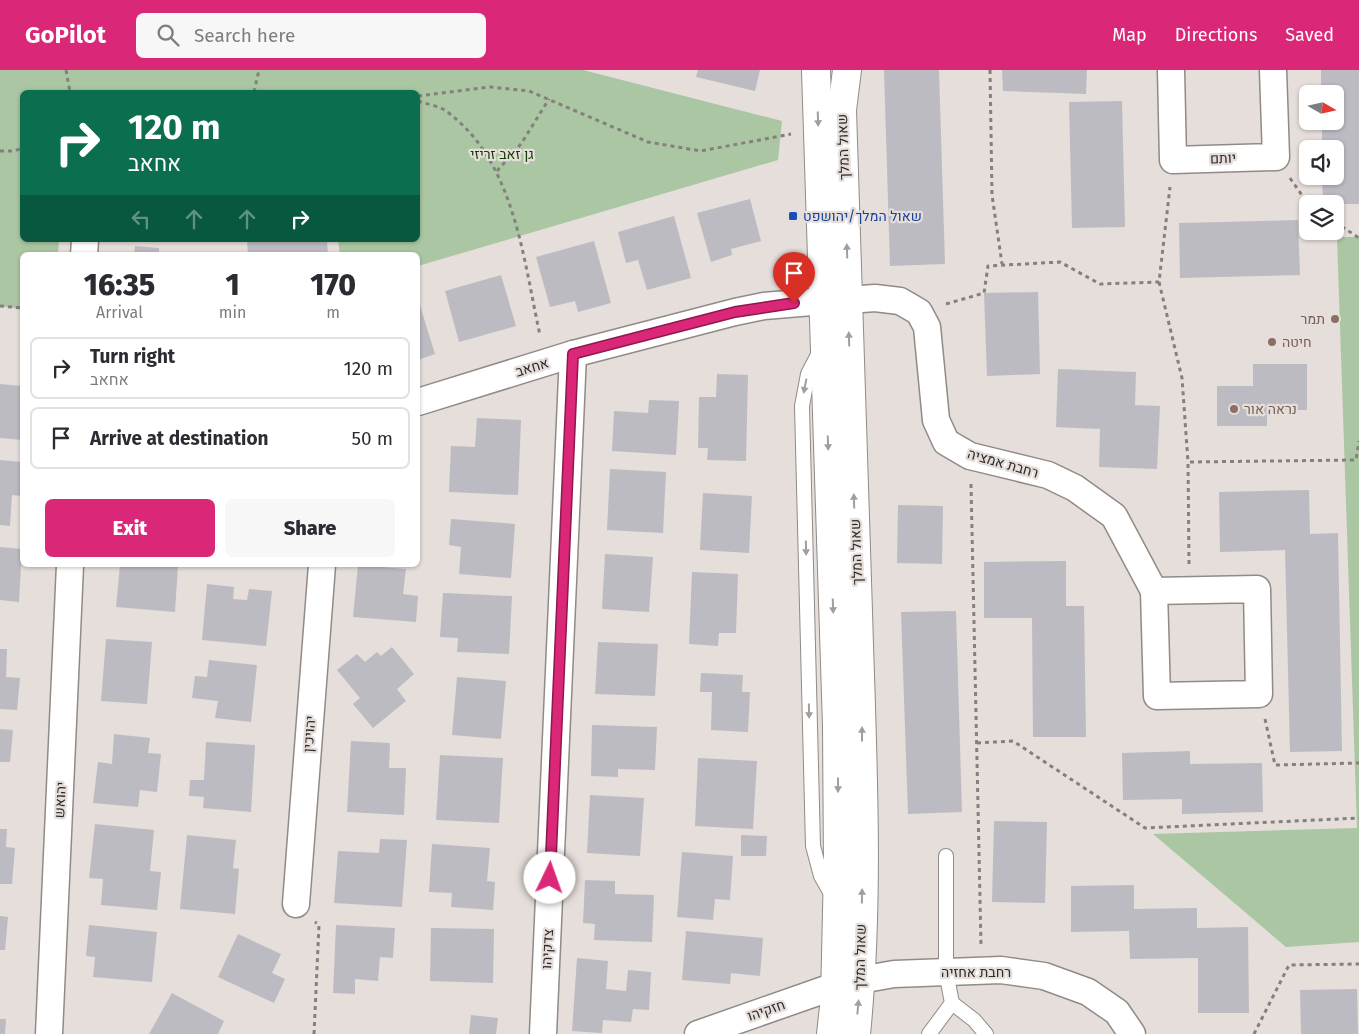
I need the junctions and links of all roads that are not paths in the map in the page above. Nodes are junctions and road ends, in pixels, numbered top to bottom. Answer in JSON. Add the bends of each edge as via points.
{"nodes":[{"id":1,"x":816,"y":70,"type":"edge"},
{"id":2,"x":847,"y":70,"type":"edge"},
{"id":3,"x":1171,"y":70,"type":"edge"},
{"id":4,"x":1273,"y":70,"type":"edge"},
{"id":5,"x":836,"y":301,"type":"junction"},
{"id":6,"x":573,"y":354,"type":"junction"},
{"id":7,"x":420,"y":401,"type":"edge"},
{"id":8,"x":70,"y":567,"type":"edge"},
{"id":9,"x":322,"y":567,"type":"edge"},
{"id":10,"x":1154,"y":591,"type":"junction"},
{"id":11,"x":946,"y":856,"type":"dead end"},
{"id":12,"x":296,"y":904,"type":"road end"},
{"id":13,"x":946,"y":972,"type":"junction"},
{"id":14,"x":847,"y":983,"type":"junction"},
{"id":15,"x":952,"y":1004,"type":"junction"},
{"id":16,"x":49,"y":1034,"type":"edge"},
{"id":17,"x":544,"y":1034,"type":"edge"},
{"id":18,"x":698,"y":1034,"type":"edge"},
{"id":19,"x":831,"y":1034,"type":"edge"},
{"id":20,"x":856,"y":1034,"type":"edge"},
{"id":21,"x":929,"y":1034,"type":"edge"},
{"id":22,"x":986,"y":1034,"type":"edge"},
{"id":23,"x":1132,"y":1034,"type":"edge"}],
"edges":[{"from":1,"to":5,"type":"street","name":"שאול המלך","one_way":true,"via":[[818,128]]},
{"from":5,"to":2,"type":"street","name":"שאול המלך","one_way":true,"via":[[842,110]]},
{"from":3,"to":4,"type":"street","name":"יותם","via":[[1173,160],[1276,157]]},
{"from":5,"to":6,"type":"street","name":"אחאב","via":[[764,306]]},
{"from":5,"to":10,"type":"street","name":"רחבת אמציה","via":[[876,298],[900,301],[919,312],[927,327],[936,420],[946,442],[970,456],[1048,475],[1075,488],[1114,516]]},
{"from":14,"to":5,"type":"street","name":"שאול המלך","one_way":true,"via":[[862,868],[862,725]]},
{"from":5,"to":14,"type":"street","name":"שאול המלך","one_way":true,"via":[[825,342],[837,726],[837,904]]},
{"from":6,"to":7,"type":"street","name":"אחאב"},
{"from":6,"to":17,"type":"street","name":"צדקיהו"},
{"from":8,"to":16,"type":"street","name":"יהואש"},
{"from":9,"to":12,"type":"street","name":"יהויכין"},
{"from":10,"to":10,"type":"street","name":"רחבת אמציה","via":[[1257,589],[1259,694],[1157,696]]},
{"from":11,"to":13,"type":"lane"},
{"from":13,"to":14,"type":"street","name":"רחבת אחזיה","via":[[894,974]]},
{"from":13,"to":15,"type":"lane"},
{"from":13,"to":23,"type":"street","name":"רחבת אחזיה","via":[[1001,970],[1044,976],[1088,992],[1117,1012]]},
{"from":14,"to":18,"type":"street","name":"חזקיהו"},
{"from":14,"to":19,"type":"street","name":"שאול המלך"},
{"from":20,"to":14,"type":"street","name":"שאול המלך","one_way":true},
{"from":15,"to":21,"type":"lane"},
{"from":15,"to":22,"type":"lane","via":[[974,1020]]}]}
